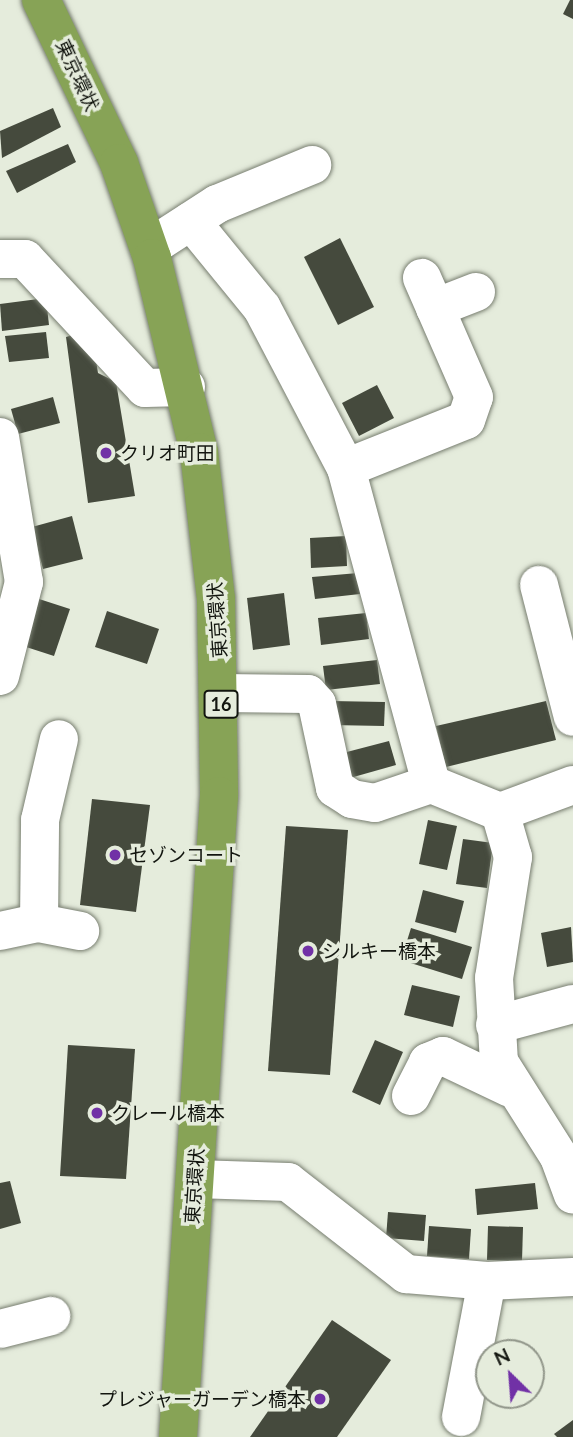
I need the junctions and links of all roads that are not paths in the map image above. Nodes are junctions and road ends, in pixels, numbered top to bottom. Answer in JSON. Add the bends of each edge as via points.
{"nodes":[{"id":1,"x":41,"y":0,"type":"edge"},
{"id":2,"x":312,"y":165,"type":"dead end"},
{"id":3,"x":191,"y":221,"type":"junction"},
{"id":4,"x":149,"y":248,"type":"junction"},
{"id":5,"x":0,"y":259,"type":"edge"},
{"id":6,"x":476,"y":292,"type":"dead end"},
{"id":7,"x":186,"y":387,"type":"junction"},
{"id":8,"x":0,"y":437,"type":"edge"},
{"id":9,"x":346,"y":468,"type":"junction"},
{"id":10,"x":539,"y":585,"type":"dead end"},
{"id":11,"x":0,"y":676,"type":"edge"},
{"id":12,"x":221,"y":693,"type":"junction"},
{"id":13,"x":573,"y":717,"type":"edge"},
{"id":14,"x":59,"y":739,"type":"dead end"},
{"id":15,"x":431,"y":784,"type":"junction"},
{"id":16,"x":573,"y":785,"type":"edge"},
{"id":17,"x":499,"y":812,"type":"junction"},
{"id":18,"x":39,"y":923,"type":"junction"},
{"id":19,"x":0,"y":931,"type":"edge"},
{"id":20,"x":80,"y":931,"type":"dead end"},
{"id":21,"x":573,"y":1004,"type":"edge"},
{"id":22,"x":495,"y":1025,"type":"junction"},
{"id":23,"x":510,"y":1088,"type":"junction"},
{"id":24,"x":411,"y":1096,"type":"dead end"},
{"id":25,"x":195,"y":1179,"type":"junction"},
{"id":26,"x":573,"y":1195,"type":"edge"},
{"id":27,"x":573,"y":1277,"type":"edge"},
{"id":28,"x":487,"y":1281,"type":"junction"},
{"id":29,"x":51,"y":1316,"type":"dead end"},
{"id":30,"x":0,"y":1328,"type":"edge"},
{"id":31,"x":461,"y":1417,"type":"dead end"},
{"id":32,"x":178,"y":1437,"type":"edge"}],
"edges":[{"from":1,"to":4,"type":"highway","name":"東京環状","number":"16","via":[[119,163]]},
{"from":2,"to":3,"type":"street"},
{"from":3,"to":4,"type":"street"},
{"from":3,"to":9,"type":"street","via":[[262,308]]},
{"from":4,"to":7,"type":"highway","name":"東京環状","number":"16"},
{"from":5,"to":7,"type":"street","via":[[25,259],[145,388]]},
{"from":6,"to":9,"type":"street","via":[[429,293],[474,397],[466,420]]},
{"from":7,"to":12,"type":"highway","name":"東京環状","number":"16","via":[[208,516]]},
{"from":8,"to":11,"type":"street","via":[[24,582]]},
{"from":9,"to":15,"type":"street"},
{"from":10,"to":13,"type":"street"},
{"from":12,"to":15,"type":"street","via":[[308,694],[317,704],[335,788],[352,799],[375,803]]},
{"from":12,"to":25,"type":"highway","name":"東京環状","number":"16"},
{"from":14,"to":18,"type":"street","via":[[40,821]]},
{"from":15,"to":17,"type":"street"},
{"from":16,"to":17,"type":"street"},
{"from":17,"to":22,"type":"street","via":[[513,857],[497,943]]},
{"from":18,"to":19,"type":"street"},
{"from":18,"to":20,"type":"street"},
{"from":21,"to":22,"type":"street"},
{"from":22,"to":23,"type":"street"},
{"from":23,"to":24,"type":"street","via":[[443,1056],[428,1062]]},
{"from":23,"to":26,"type":"street","via":[[541,1125]]},
{"from":25,"to":28,"type":"street","via":[[288,1182],[406,1274]]},
{"from":25,"to":32,"type":"highway","name":"東京環状","number":"16"},
{"from":27,"to":28,"type":"street"},
{"from":28,"to":31,"type":"street"},
{"from":29,"to":30,"type":"street"}]}
